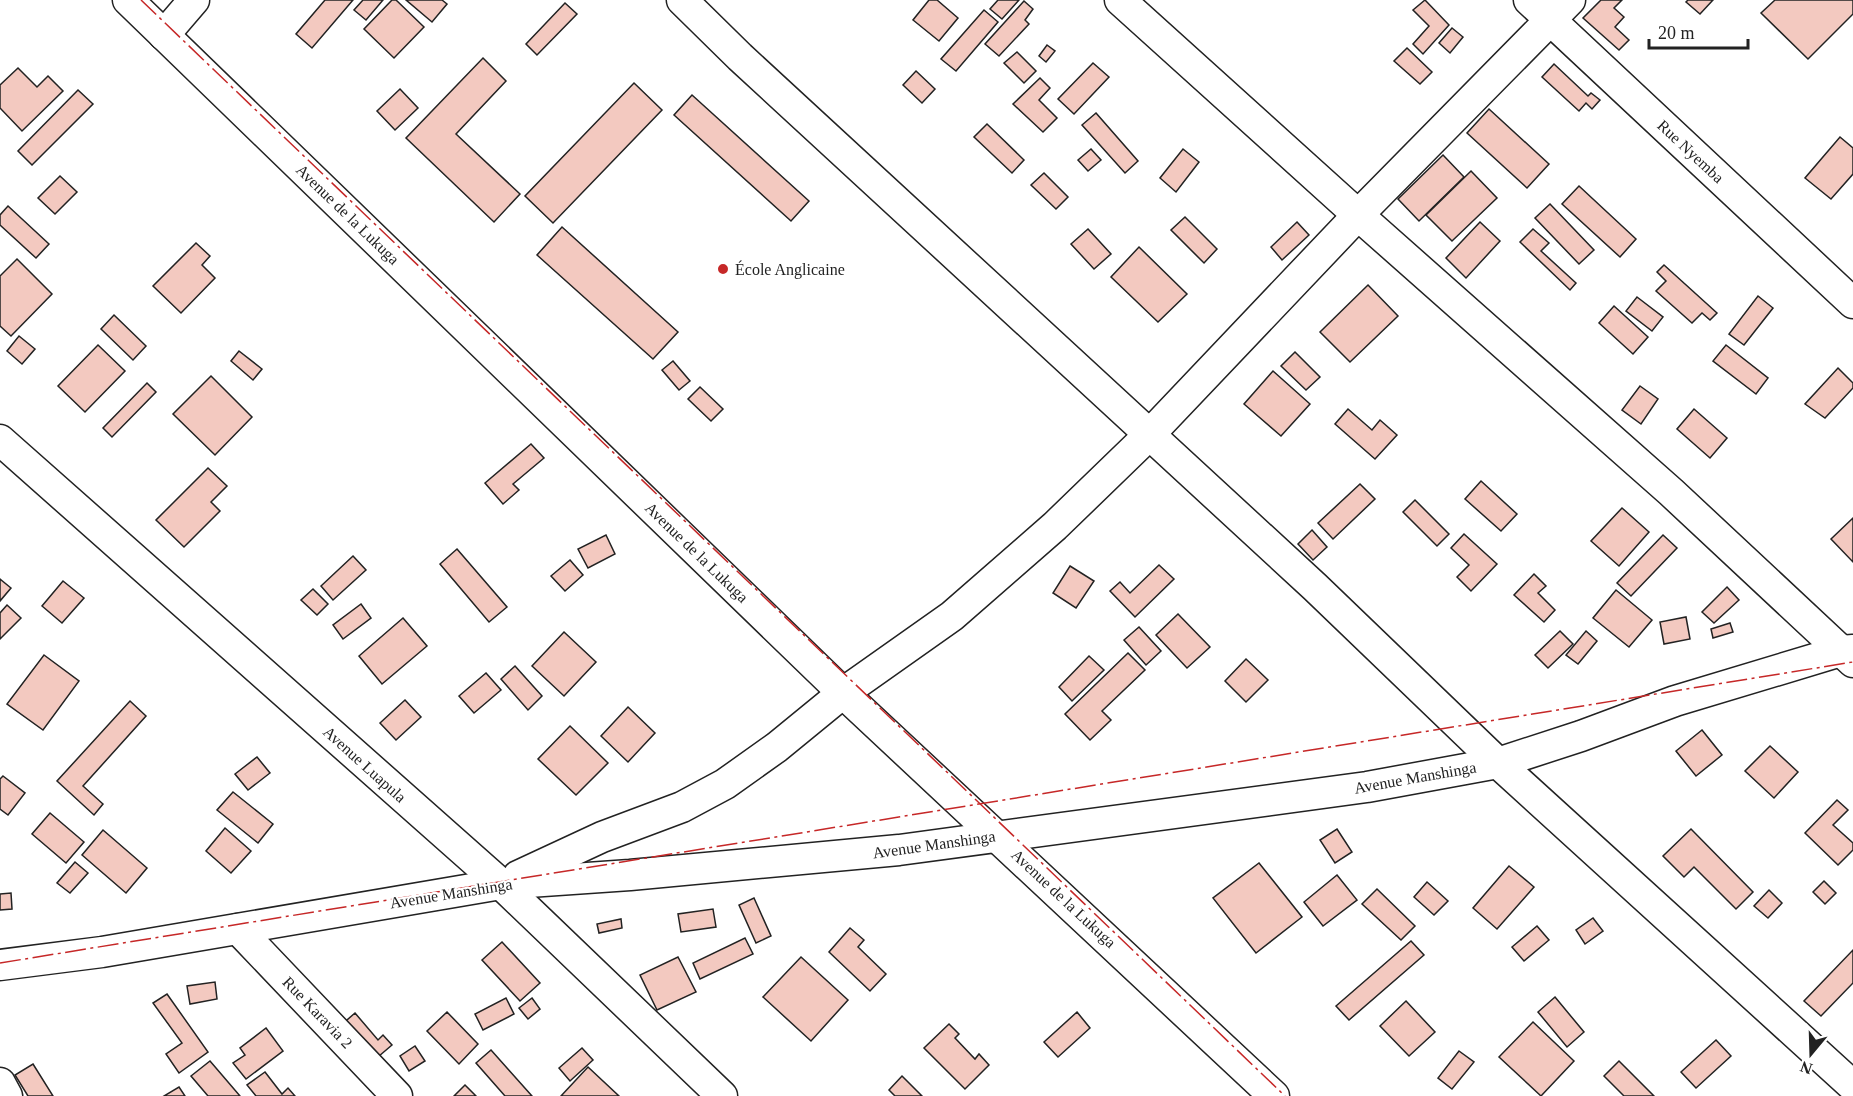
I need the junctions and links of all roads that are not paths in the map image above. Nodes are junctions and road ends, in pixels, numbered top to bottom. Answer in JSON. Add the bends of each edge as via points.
{"nodes":[{"id":1,"x":128,"y":0,"type":"edge"},
{"id":2,"x":194,"y":0,"type":"edge"},
{"id":3,"x":682,"y":0,"type":"edge"},
{"id":4,"x":1120,"y":0,"type":"edge"},
{"id":5,"x":1529,"y":0,"type":"edge"},
{"id":6,"x":1561,"y":10,"type":"edge"},
{"id":7,"x":164,"y":35,"type":"junction"},
{"id":8,"x":1358,"y":215,"type":"junction"},
{"id":9,"x":1853,"y":303,"type":"edge"},
{"id":10,"x":1149,"y":435,"type":"junction"},
{"id":11,"x":0,"y":440,"type":"edge"},
{"id":12,"x":1849,"y":654,"type":"edge"},
{"id":13,"x":843,"y":693,"type":"junction"},
{"id":14,"x":1498,"y":763,"type":"junction"},
{"id":15,"x":998,"y":835,"type":"junction"},
{"id":16,"x":501,"y":884,"type":"junction"},
{"id":17,"x":238,"y":928,"type":"junction"},
{"id":18,"x":0,"y":965,"type":"edge"},
{"id":19,"x":0,"y":1083,"type":"edge"},
{"id":20,"x":1853,"y":1086,"type":"edge"},
{"id":21,"x":7,"y":1096,"type":"edge"},
{"id":22,"x":397,"y":1096,"type":"edge"},
{"id":23,"x":722,"y":1096,"type":"edge"},
{"id":24,"x":1274,"y":1096,"type":"edge"}],
"edges":[{"from":1,"to":7,"type":"street","name":"Avenue de la Lukuga"},
{"from":2,"to":7,"type":"street"},
{"from":3,"to":10,"type":"street"},
{"from":4,"to":8,"type":"street"},
{"from":5,"to":6,"type":"street","name":"Rue Nyemba"},
{"from":6,"to":8,"type":"street"},
{"from":6,"to":9,"type":"street","name":"Rue Nyemba"},
{"from":7,"to":13,"type":"street","name":"Avenue de la Lukuga"},
{"from":8,"to":10,"type":"street"},
{"from":8,"to":12,"type":"street"},
{"from":10,"to":13,"type":"street","via":[[1055,526],[952,616]]},
{"from":10,"to":14,"type":"street"},
{"from":11,"to":16,"type":"street","name":"Avenue Luapula"},
{"from":12,"to":14,"type":"street","name":"Avenue Manshinga","via":[[1675,701]]},
{"from":13,"to":15,"type":"street","name":"Avenue de la Lukuga"},
{"from":13,"to":16,"type":"street","via":[[725,784],[682,807],[602,837]]},
{"from":14,"to":15,"type":"street","name":"Avenue Manshinga","via":[[1367,787]]},
{"from":14,"to":20,"type":"street"},
{"from":15,"to":16,"type":"street","name":"Avenue Manshinga","via":[[887,851]]},
{"from":15,"to":24,"type":"street","name":"Avenue de la Lukuga"},
{"from":16,"to":17,"type":"street","name":"Avenue Manshinga"},
{"from":16,"to":23,"type":"street","name":"Avenue Luapula"},
{"from":17,"to":18,"type":"street","name":"Avenue Manshinga"},
{"from":17,"to":22,"type":"street","name":"Rue Karavia 2"},
{"from":19,"to":21,"type":"street"}]}
